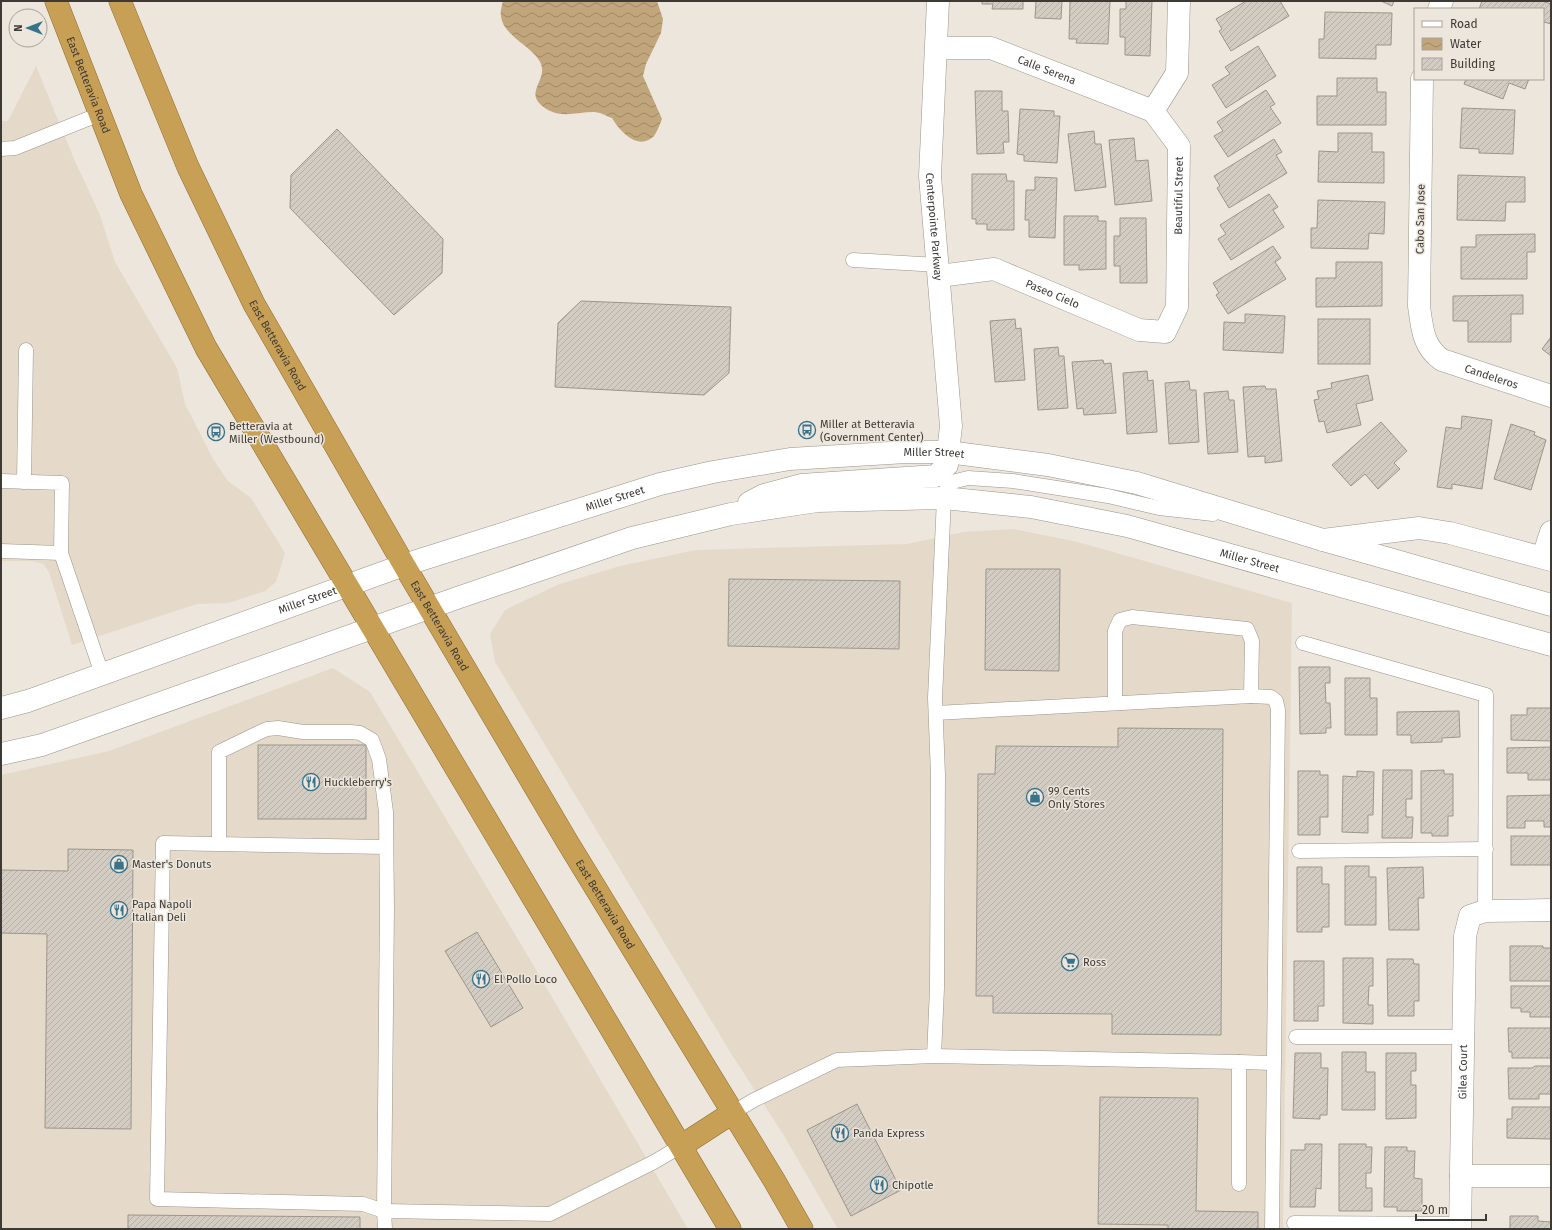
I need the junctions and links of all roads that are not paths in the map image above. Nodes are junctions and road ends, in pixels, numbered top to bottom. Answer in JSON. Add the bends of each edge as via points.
{"nodes":[{"id":1,"x":56,"y":1,"type":"edge"},
{"id":2,"x":120,"y":1,"type":"edge"},
{"id":3,"x":938,"y":1,"type":"edge"},
{"id":4,"x":1179,"y":1,"type":"edge"},
{"id":5,"x":937,"y":48,"type":"junction"},
{"id":6,"x":1422,"y":80,"type":"edge"},
{"id":7,"x":1153,"y":110,"type":"junction"},
{"id":8,"x":100,"y":114,"type":"junction"},
{"id":9,"x":1,"y":148,"type":"edge"},
{"id":10,"x":853,"y":260,"type":"dead end"},
{"id":11,"x":939,"y":271,"type":"junction"},
{"id":12,"x":1165,"y":332,"type":"joint"},
{"id":13,"x":26,"y":350,"type":"dead end"},
{"id":14,"x":1434,"y":355,"type":"joint"},
{"id":15,"x":1551,"y":396,"type":"edge"},
{"id":16,"x":948,"y":452,"type":"junction"},
{"id":17,"x":1,"y":481,"type":"edge"},
{"id":18,"x":24,"y":482,"type":"junction"},
{"id":19,"x":944,"y":498,"type":"junction"},
{"id":20,"x":731,"y":514,"type":"junction"},
{"id":21,"x":1252,"y":518,"type":"junction"},
{"id":22,"x":1551,"y":532,"type":"edge"},
{"id":23,"x":1323,"y":540,"type":"junction"},
{"id":24,"x":1,"y":551,"type":"edge"},
{"id":25,"x":61,"y":553,"type":"junction"},
{"id":26,"x":1547,"y":558,"type":"edge"},
{"id":27,"x":404,"y":565,"type":"junction"},
{"id":28,"x":347,"y":586,"type":"junction"},
{"id":29,"x":1551,"y":605,"type":"edge"},
{"id":30,"x":429,"y":608,"type":"junction"},
{"id":31,"x":372,"y":628,"type":"junction"},
{"id":32,"x":1303,"y":643,"type":"dead end"},
{"id":33,"x":1551,"y":645,"type":"edge"},
{"id":34,"x":102,"y":674,"type":"junction"},
{"id":35,"x":1251,"y":696,"type":"junction"},
{"id":36,"x":1115,"y":703,"type":"junction"},
{"id":37,"x":1,"y":708,"type":"edge"},
{"id":38,"x":936,"y":713,"type":"junction"},
{"id":39,"x":1,"y":754,"type":"edge"},
{"id":40,"x":218,"y":844,"type":"junction"},
{"id":41,"x":386,"y":847,"type":"junction"},
{"id":42,"x":1486,"y":849,"type":"junction"},
{"id":43,"x":1299,"y":851,"type":"dead end"},
{"id":44,"x":1551,"y":910,"type":"edge"},
{"id":45,"x":1478,"y":913,"type":"junction"},
{"id":46,"x":1296,"y":1037,"type":"dead end"},
{"id":47,"x":1464,"y":1037,"type":"junction"},
{"id":48,"x":934,"y":1056,"type":"junction"},
{"id":49,"x":1240,"y":1062,"type":"junction"},
{"id":50,"x":1274,"y":1063,"type":"junction"},
{"id":51,"x":732,"y":1113,"type":"junction"},
{"id":52,"x":680,"y":1146,"type":"junction"},
{"id":53,"x":1461,"y":1176,"type":"junction"},
{"id":54,"x":1551,"y":1176,"type":"edge"},
{"id":55,"x":1239,"y":1184,"type":"dead end"},
{"id":56,"x":384,"y":1211,"type":"junction"},
{"id":57,"x":1294,"y":1223,"type":"dead end"},
{"id":58,"x":1460,"y":1226,"type":"edge"},
{"id":59,"x":385,"y":1229,"type":"edge"},
{"id":60,"x":730,"y":1229,"type":"edge"},
{"id":61,"x":802,"y":1229,"type":"edge"},
{"id":62,"x":1272,"y":1229,"type":"edge"}],
"edges":[{"from":1,"to":8,"type":"highway","name":"East Betteravia Road"},
{"from":2,"to":27,"type":"highway","name":"East Betteravia Road","via":[[188,168],[254,304]]},
{"from":3,"to":5,"type":"street","name":"Centerpointe Parkway"},
{"from":4,"to":7,"type":"street","via":[[1177,73]]},
{"from":5,"to":7,"type":"street","name":"Calle Serena","via":[[991,48]]},
{"from":5,"to":11,"type":"street","name":"Centerpointe Parkway","via":[[930,176]]},
{"from":6,"to":14,"type":"street","name":"Cabo San Jose","via":[[1419,306],[1424,340]]},
{"from":7,"to":12,"type":"street","name":"Beautiful Street","via":[[1179,146],[1177,307]]},
{"from":8,"to":9,"type":"lane","via":[[15,148]]},
{"from":8,"to":28,"type":"highway","name":"East Betteravia Road","via":[[131,194],[206,348]]},
{"from":10,"to":11,"type":"lane"},
{"from":11,"to":12,"type":"street","name":"Paseo Cielo","via":[[994,269],[1139,330]]},
{"from":11,"to":16,"type":"street","name":"Centerpointe Parkway","via":[[951,426]]},
{"from":13,"to":18,"type":"lane"},
{"from":14,"to":15,"type":"street","name":"Candeleros","via":[[1442,360]]},
{"from":16,"to":20,"type":"street","name":"Centerpointe Parkway","via":[[947,465],[936,476],[801,485],[764,495]]},
{"from":16,"to":21,"type":"street","name":"Miller Street","via":[[1048,465],[1137,483]]},
{"from":16,"to":27,"type":"street","name":"Miller Street","via":[[790,459],[713,472],[660,484]]},
{"from":17,"to":18,"type":"lane"},
{"from":18,"to":25,"type":"lane","via":[[62,483]]},
{"from":19,"to":20,"type":"street","name":"Miller Street","via":[[817,501]]},
{"from":19,"to":21,"type":"lane","name":"Miller Street","via":[[952,482],[968,478],[1013,481],[1108,496],[1159,508]]},
{"from":19,"to":33,"type":"street","name":"Miller Street","via":[[1031,507],[1127,526]]},
{"from":19,"to":38,"type":"lane"},
{"from":20,"to":30,"type":"street","name":"Miller Street","via":[[632,538]]},
{"from":21,"to":23,"type":"street","name":"Miller Street"},
{"from":22,"to":26,"type":"street"},
{"from":23,"to":26,"type":"street","name":"Miller Street","via":[[1419,528],[1450,533]]},
{"from":23,"to":29,"type":"street","name":"Miller Street"},
{"from":24,"to":25,"type":"lane"},
{"from":25,"to":34,"type":"lane"},
{"from":27,"to":28,"type":"street","name":"Miller Street"},
{"from":27,"to":30,"type":"highway","name":"East Betteravia Road"},
{"from":28,"to":31,"type":"highway","name":"East Betteravia Road"},
{"from":28,"to":34,"type":"street","name":"Miller Street"},
{"from":30,"to":31,"type":"street","name":"Miller Street"},
{"from":30,"to":51,"type":"highway","name":"East Betteravia Road"},
{"from":31,"to":39,"type":"street","name":"Miller Street","via":[[42,745]]},
{"from":31,"to":52,"type":"highway","name":"East Betteravia Road"},
{"from":32,"to":42,"type":"lane","via":[[1486,695]]},
{"from":34,"to":37,"type":"street","name":"Miller Street"},
{"from":35,"to":36,"type":"lane"},
{"from":35,"to":36,"type":"lane","via":[[1252,641],[1247,629],[1132,618],[1120,620],[1115,631]]},
{"from":35,"to":50,"type":"lane","via":[[1272,697],[1278,710]]},
{"from":36,"to":38,"type":"lane"},
{"from":38,"to":48,"type":"lane","via":[[937,988]]},
{"from":40,"to":41,"type":"lane"},
{"from":40,"to":41,"type":"lane","via":[[218,752],[267,729],[278,728],[303,732],[351,732],[372,740],[377,748],[386,812]]},
{"from":40,"to":56,"type":"lane","via":[[163,843],[157,1199],[363,1204]]},
{"from":41,"to":56,"type":"lane"},
{"from":42,"to":43,"type":"lane"},
{"from":42,"to":45,"type":"lane"},
{"from":44,"to":45,"type":"street"},
{"from":45,"to":47,"type":"street","name":"Gilea Court","via":[[1465,936]]},
{"from":46,"to":47,"type":"lane"},
{"from":47,"to":53,"type":"street","name":"Gilea Court"},
{"from":48,"to":49,"type":"lane"},
{"from":48,"to":51,"type":"lane","via":[[837,1060]]},
{"from":49,"to":50,"type":"lane"},
{"from":49,"to":55,"type":"lane"},
{"from":50,"to":62,"type":"lane"},
{"from":51,"to":52,"type":"highway"},
{"from":51,"to":61,"type":"highway","name":"East Betteravia Road"},
{"from":52,"to":56,"type":"lane","via":[[654,1162],[550,1214]]},
{"from":52,"to":60,"type":"highway","name":"East Betteravia Road"},
{"from":53,"to":54,"type":"street"},
{"from":53,"to":58,"type":"street","name":"Gilea Court"},
{"from":56,"to":59,"type":"lane"},
{"from":57,"to":58,"type":"lane"}]}
